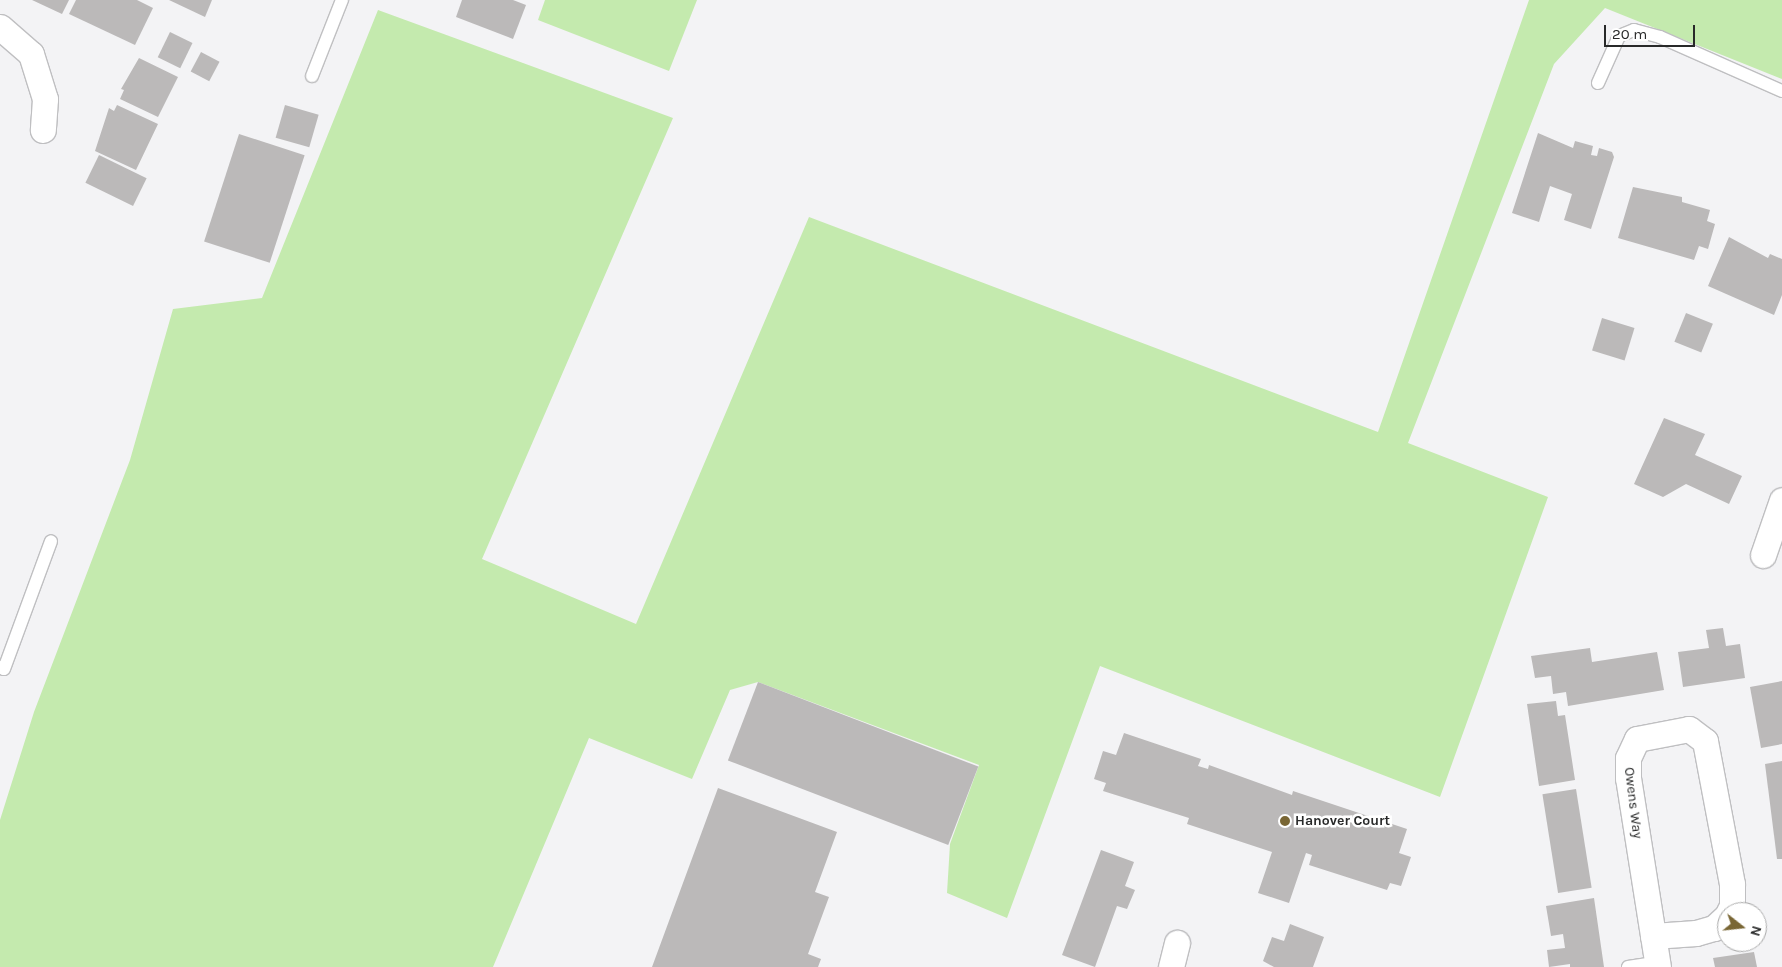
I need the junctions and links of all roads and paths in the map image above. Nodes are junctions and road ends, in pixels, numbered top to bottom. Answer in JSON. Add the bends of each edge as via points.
{"nodes":[{"id":1,"x":342,"y":0,"type":"edge"},
{"id":2,"x":0,"y":27,"type":"edge"},
{"id":3,"x":312,"y":76,"type":"dead end"},
{"id":4,"x":1598,"y":83,"type":"dead end"},
{"id":5,"x":1782,"y":91,"type":"edge"},
{"id":6,"x":44,"y":130,"type":"dead end"},
{"id":7,"x":1782,"y":500,"type":"edge"},
{"id":8,"x":51,"y":541,"type":"dead end"},
{"id":9,"x":1763,"y":555,"type":"dead end"},
{"id":10,"x":0,"y":667,"type":"edge"},
{"id":11,"x":1732,"y":902,"type":"edge"},
{"id":12,"x":1717,"y":925,"type":"edge"},
{"id":13,"x":1653,"y":936,"type":"junction"},
{"id":14,"x":1177,"y":943,"type":"dead end"},
{"id":15,"x":1658,"y":964,"type":"edge"},
{"id":16,"x":1171,"y":967,"type":"edge"},
{"id":17,"x":1628,"y":967,"type":"edge"}],
"edges":[{"from":1,"to":3,"type":"lane"},
{"from":2,"to":6,"type":"street","via":[[31,54],[45,99]]},
{"from":4,"to":5,"type":"lane","via":[[1619,36],[1634,30],[1660,37]]},
{"from":7,"to":9,"type":"street"},
{"from":8,"to":10,"type":"lane","via":[[4,669]]},
{"from":11,"to":13,"type":"street","name":"Owens Way","via":[[1732,884],[1705,741],[1689,729],[1644,735],[1631,745],[1628,778]]},
{"from":12,"to":13,"type":"street","via":[[1696,933]]},
{"from":13,"to":15,"type":"street","name":"Owens Way"},
{"from":14,"to":16,"type":"street"},
{"from":15,"to":17,"type":"lane"}]}
